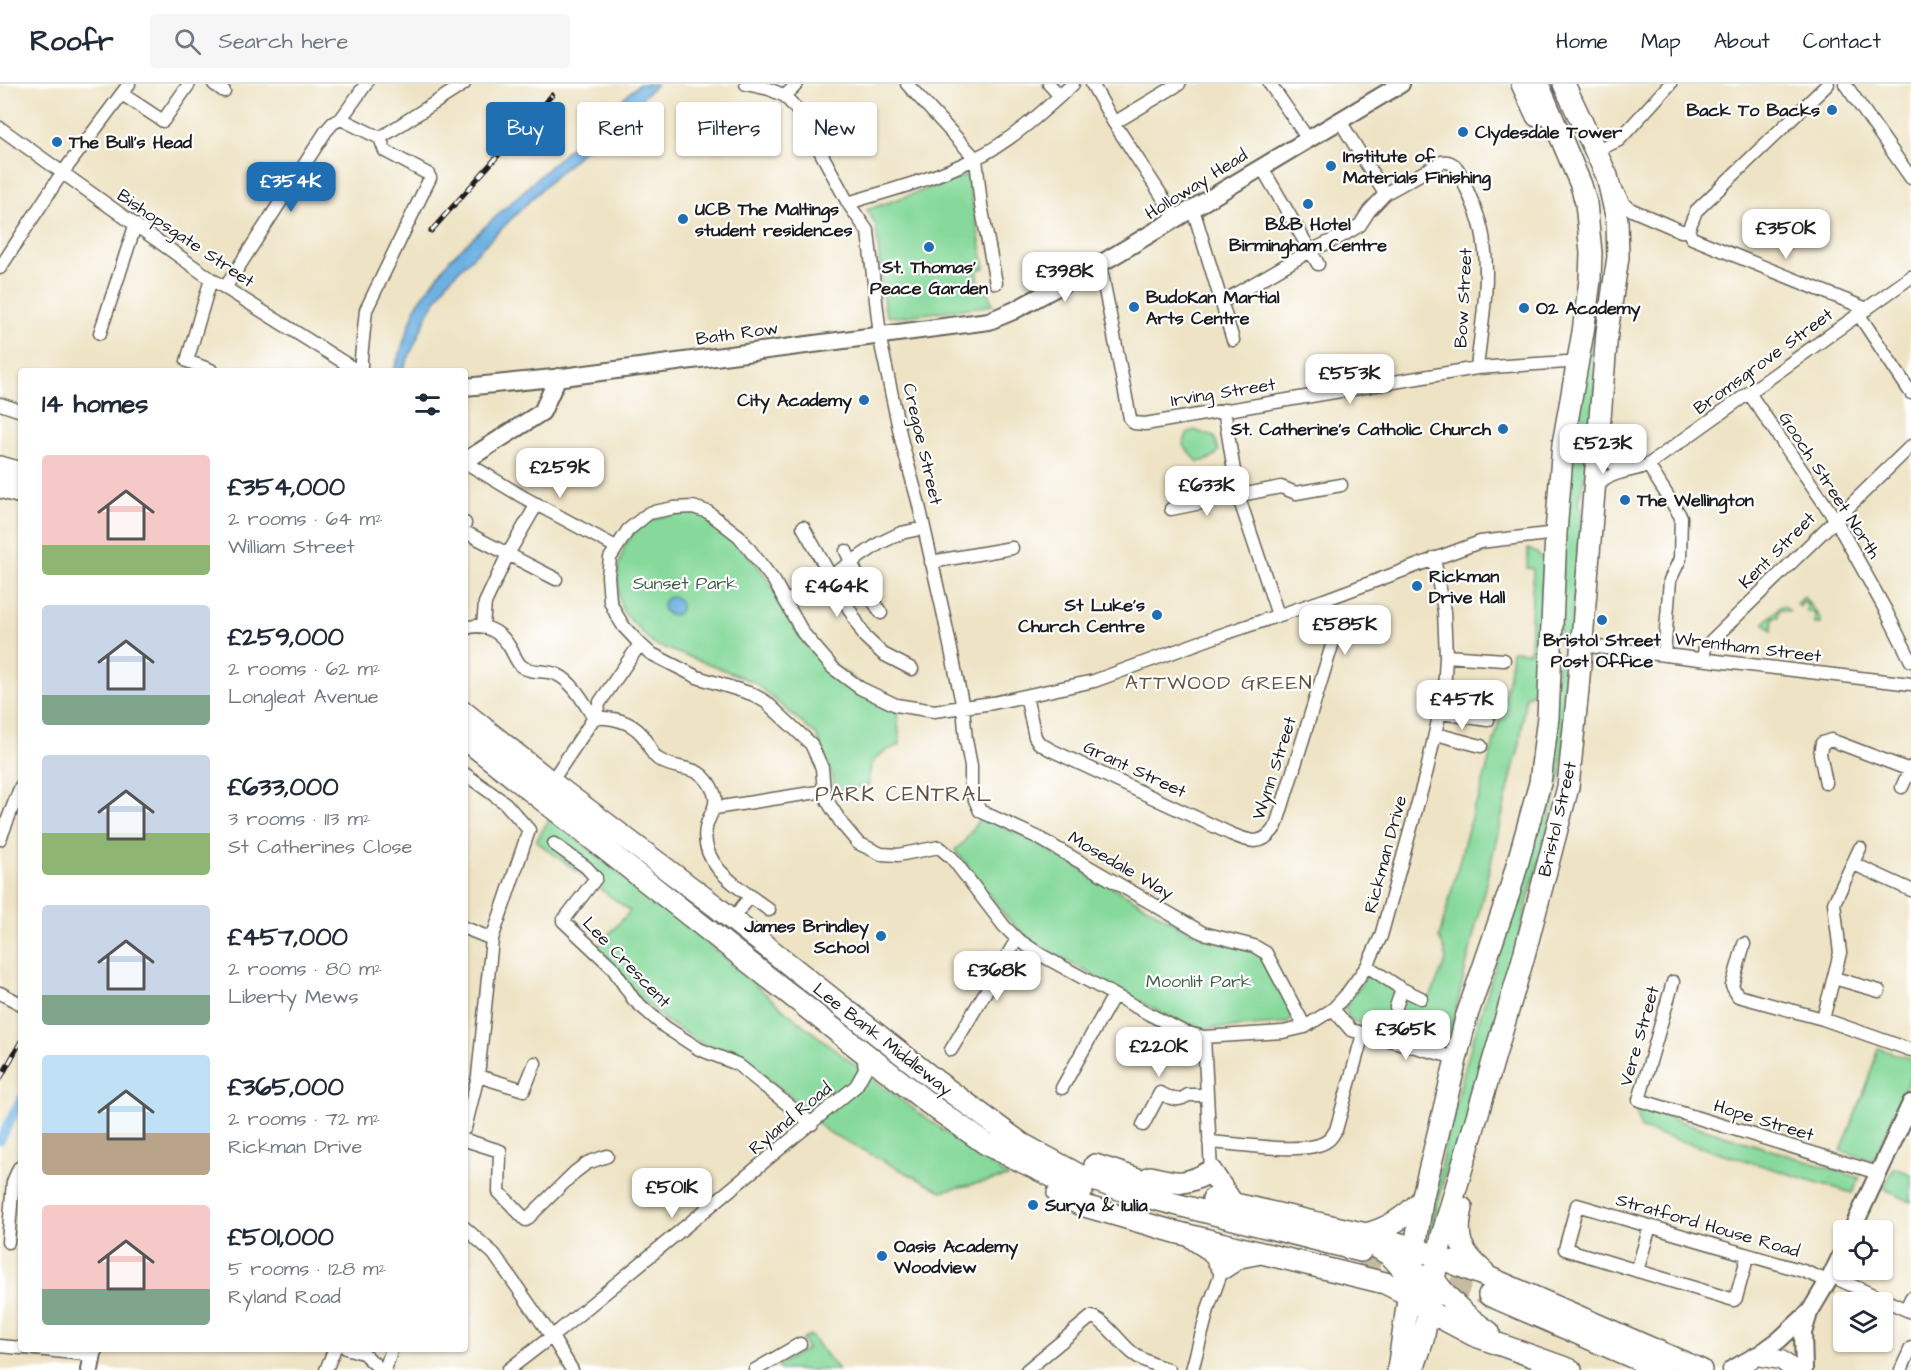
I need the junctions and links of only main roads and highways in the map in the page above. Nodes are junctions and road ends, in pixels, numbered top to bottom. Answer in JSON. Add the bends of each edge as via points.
{"nodes":[{"id":1,"x":1522,"y":84,"type":"edge"},
{"id":2,"x":1538,"y":84,"type":"edge"},
{"id":3,"x":1552,"y":84,"type":"edge"},
{"id":4,"x":1564,"y":84,"type":"edge"},
{"id":5,"x":1396,"y":86,"type":"edge"},
{"id":6,"x":1013,"y":311,"type":"joint"},
{"id":7,"x":1607,"y":332,"type":"junction"},
{"id":8,"x":558,"y":377,"type":"junction"},
{"id":9,"x":468,"y":387,"type":"edge"},
{"id":10,"x":1563,"y":444,"type":"junction"},
{"id":11,"x":468,"y":460,"type":"edge"},
{"id":12,"x":0,"y":467,"type":"edge"},
{"id":13,"x":18,"y":472,"type":"edge"},
{"id":14,"x":0,"y":487,"type":"edge"},
{"id":15,"x":18,"y":492,"type":"edge"},
{"id":16,"x":468,"y":715,"type":"edge"},
{"id":17,"x":468,"y":741,"type":"edge"},
{"id":18,"x":1911,"y":1104,"type":"edge"},
{"id":19,"x":983,"y":1114,"type":"junction"},
{"id":20,"x":986,"y":1144,"type":"junction"},
{"id":21,"x":1466,"y":1153,"type":"junction"},
{"id":22,"x":1075,"y":1159,"type":"junction"},
{"id":23,"x":1422,"y":1200,"type":"junction"},
{"id":24,"x":1233,"y":1204,"type":"junction"},
{"id":25,"x":1857,"y":1220,"type":"edge"},
{"id":26,"x":1188,"y":1235,"type":"junction"},
{"id":27,"x":1415,"y":1248,"type":"junction"},
{"id":28,"x":1262,"y":1253,"type":"junction"},
{"id":29,"x":1365,"y":1254,"type":"junction"},
{"id":30,"x":1833,"y":1272,"type":"edge"},
{"id":31,"x":1423,"y":1278,"type":"junction"},
{"id":32,"x":1488,"y":1293,"type":"junction"},
{"id":33,"x":1428,"y":1311,"type":"junction"},
{"id":34,"x":1809,"y":1313,"type":"junction"},
{"id":35,"x":1473,"y":1335,"type":"junction"},
{"id":36,"x":1518,"y":1350,"type":"junction"},
{"id":37,"x":1757,"y":1356,"type":"junction"},
{"id":38,"x":1398,"y":1370,"type":"edge"},
{"id":39,"x":1414,"y":1370,"type":"edge"},
{"id":40,"x":1571,"y":1370,"type":"edge"},
{"id":41,"x":1630,"y":1370,"type":"edge"},
{"id":42,"x":1662,"y":1370,"type":"edge"},
{"id":43,"x":1701,"y":1370,"type":"edge"},
{"id":44,"x":1732,"y":1370,"type":"edge"},
{"id":45,"x":1794,"y":1370,"type":"edge"},
{"id":46,"x":1804,"y":1370,"type":"edge"}],
"edges":[{"from":1,"to":10,"type":"highway","via":[[1569,183],[1577,224],[1578,272],[1567,362]]},
{"from":2,"to":10,"type":"highway","via":[[1581,184],[1589,227],[1590,280]]},
{"from":3,"to":7,"type":"highway","via":[[1601,201]]},
{"from":4,"to":7,"type":"highway","via":[[1607,176],[1617,220],[1614,290]]},
{"from":5,"to":6,"type":"main road","name":"Holloway Head","via":[[1177,219]]},
{"from":6,"to":8,"type":"main road","name":"Bath Row","via":[[989,321]]},
{"from":7,"to":21,"type":"highway","name":"Bristol Street","via":[[1568,787]]},
{"from":8,"to":9,"type":"main road","name":"Bath Row"},
{"from":8,"to":11,"type":"main road","via":[[542,412]]},
{"from":10,"to":23,"type":"highway","name":"Bristol Street","via":[[1548,717],[1540,783],[1510,890],[1466,1018]]},
{"from":12,"to":13,"type":"highway"},
{"from":14,"to":15,"type":"highway"},
{"from":16,"to":19,"type":"highway","name":"Lee Bank Middleway"},
{"from":17,"to":20,"type":"highway","name":"Lee Bank Middleway","via":[[928,1103]]},
{"from":18,"to":25,"type":"main road"},
{"from":19,"to":22,"type":"highway"},
{"from":19,"to":29,"type":"highway","name":"Lee Bank Middleway","via":[[1022,1144],[1079,1175],[1131,1193]]},
{"from":20,"to":26,"type":"highway","via":[[998,1157],[1041,1185],[1081,1205]]},
{"from":20,"to":29,"type":"highway","name":"Lee Bank Middleway","via":[[1078,1189],[1119,1203]]},
{"from":21,"to":31,"type":"highway","name":"Bristol Street","via":[[1442,1236]]},
{"from":21,"to":32,"type":"highway","via":[[1467,1182],[1459,1240]]},
{"from":22,"to":24,"type":"highway","via":[[1155,1186]]},
{"from":22,"to":24,"type":"highway","via":[[1179,1184],[1210,1171]]},
{"from":23,"to":27,"type":"highway","name":"Bristol Street"},
{"from":23,"to":29,"type":"highway","via":[[1409,1214],[1382,1230]]},
{"from":24,"to":29,"type":"highway","via":[[1319,1223]]},
{"from":26,"to":28,"type":"highway"},
{"from":26,"to":28,"type":"highway","via":[[1212,1251],[1223,1268],[1240,1257]]},
{"from":27,"to":29,"type":"highway"},
{"from":27,"to":31,"type":"highway"},
{"from":27,"to":31,"type":"highway","name":"Bristol Street"},
{"from":28,"to":29,"type":"highway"},
{"from":29,"to":31,"type":"highway","via":[[1396,1261]]},
{"from":29,"to":31,"type":"highway","via":[[1385,1283]]},
{"from":30,"to":34,"type":"main road"},
{"from":31,"to":32,"type":"highway"},
{"from":31,"to":33,"type":"highway"},
{"from":31,"to":36,"type":"highway","via":[[1472,1321]]},
{"from":31,"to":38,"type":"highway"},
{"from":32,"to":41,"type":"highway"},
{"from":32,"to":42,"type":"highway"},
{"from":32,"to":43,"type":"highway"},
{"from":33,"to":35,"type":"highway"},
{"from":33,"to":39,"type":"highway"},
{"from":34,"to":37,"type":"main road"},
{"from":34,"to":46,"type":"main road","via":[[1803,1333]]},
{"from":35,"to":36,"type":"highway"},
{"from":35,"to":39,"type":"highway","via":[[1428,1339]]},
{"from":36,"to":40,"type":"highway"},
{"from":37,"to":44,"type":"main road"},
{"from":37,"to":45,"type":"main road","via":[[1781,1360]]}]}
